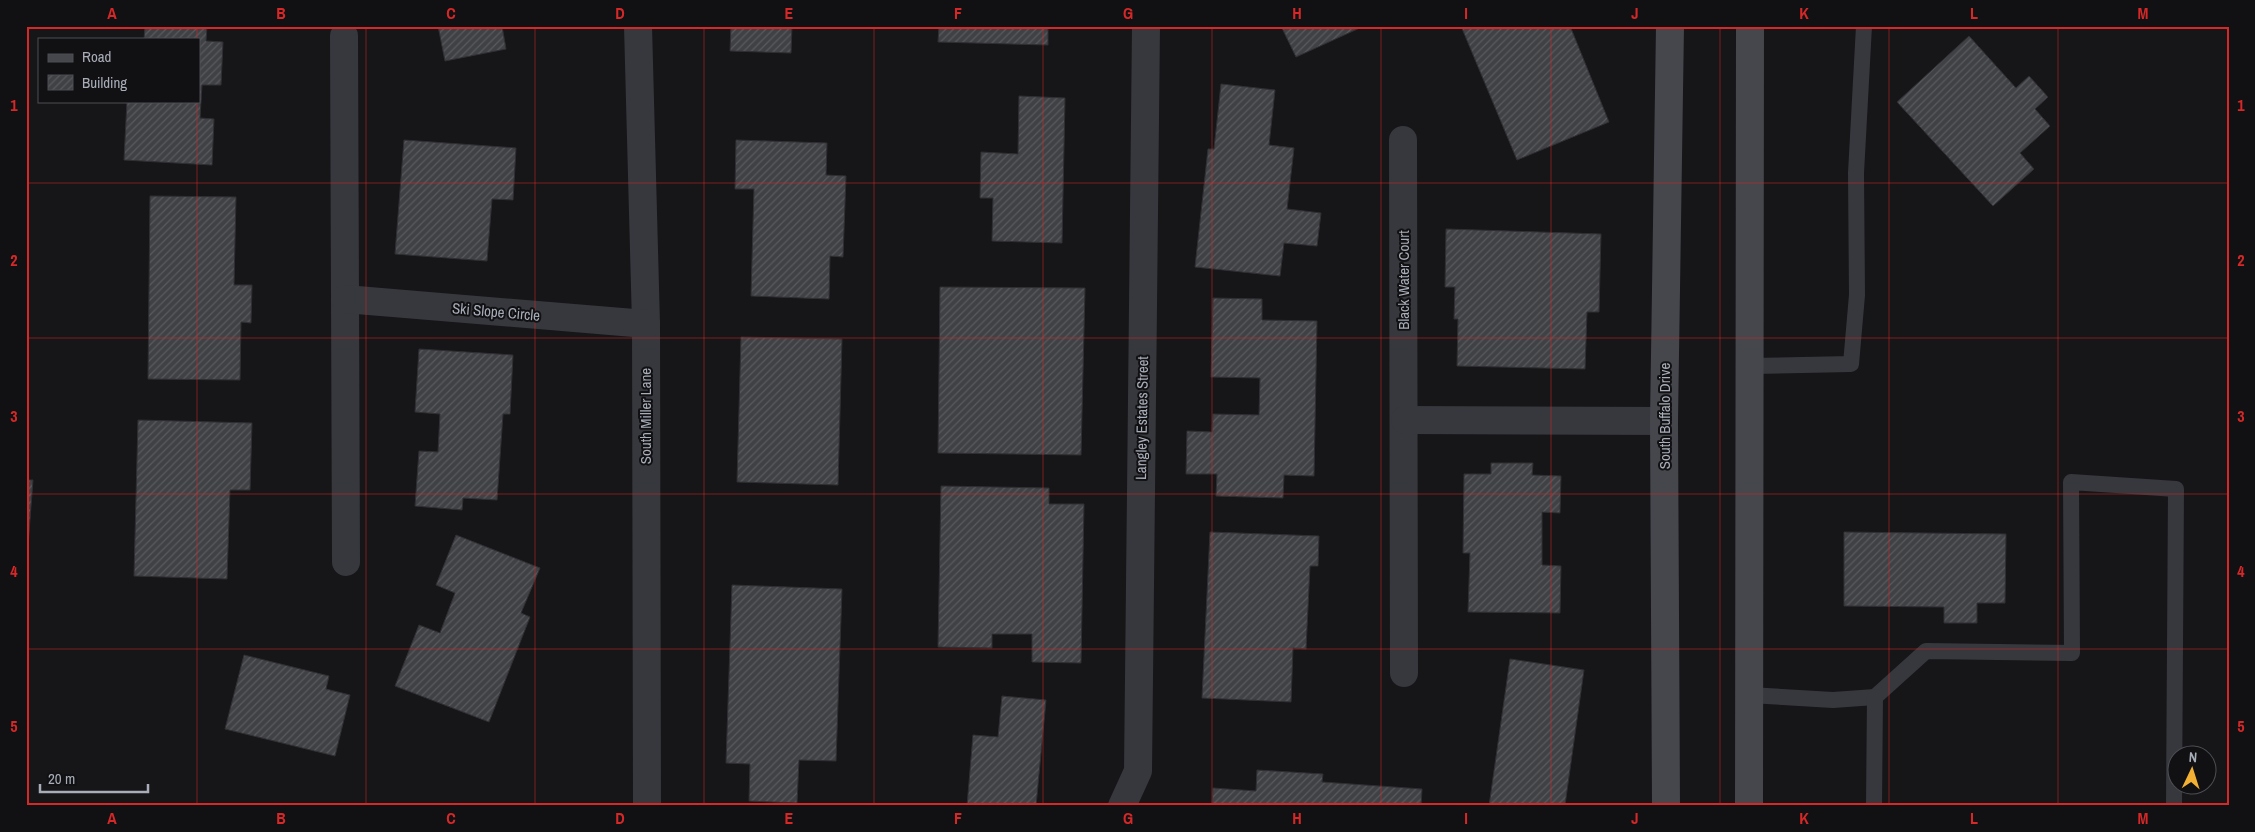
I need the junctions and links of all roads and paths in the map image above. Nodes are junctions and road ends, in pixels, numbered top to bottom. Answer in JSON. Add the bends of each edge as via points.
{"nodes":[{"id":1,"x":638,"y":26,"type":"edge"},
{"id":2,"x":1146,"y":26,"type":"edge"},
{"id":3,"x":1670,"y":26,"type":"edge"},
{"id":4,"x":1750,"y":26,"type":"edge"},
{"id":5,"x":1864,"y":26,"type":"edge"},
{"id":6,"x":344,"y":36,"type":"dead end"},
{"id":7,"x":1403,"y":140,"type":"dead end"},
{"id":8,"x":345,"y":299,"type":"junction"},
{"id":9,"x":646,"y":324,"type":"junction"},
{"id":10,"x":1750,"y":366,"type":"junction"},
{"id":11,"x":1405,"y":420,"type":"junction"},
{"id":12,"x":1664,"y":421,"type":"junction"},
{"id":13,"x":346,"y":562,"type":"dead end"},
{"id":14,"x":1404,"y":673,"type":"dead end"},
{"id":15,"x":1749,"y":695,"type":"junction"},
{"id":16,"x":1875,"y":697,"type":"junction"},
{"id":17,"x":646,"y":806,"type":"edge"},
{"id":18,"x":1122,"y":806,"type":"edge"},
{"id":19,"x":1666,"y":806,"type":"edge"},
{"id":20,"x":1749,"y":806,"type":"edge"},
{"id":21,"x":1874,"y":806,"type":"edge"},
{"id":22,"x":2174,"y":806,"type":"edge"}],
"edges":[{"from":1,"to":9,"type":"street","name":"South Miller Lane"},
{"from":2,"to":18,"type":"street","name":"Langley Estates Street","via":[[1138,770]]},
{"from":3,"to":12,"type":"main road","name":"South Buffalo Drive"},
{"from":4,"to":10,"type":"main road"},
{"from":5,"to":10,"type":"lane","via":[[1856,173],[1857,295],[1851,364]]},
{"from":6,"to":8,"type":"street"},
{"from":7,"to":11,"type":"street","name":"Black Water Court"},
{"from":8,"to":9,"type":"street","name":"Ski Slope Circle"},
{"from":8,"to":13,"type":"street"},
{"from":9,"to":17,"type":"street","name":"South Miller Lane"},
{"from":10,"to":15,"type":"main road"},
{"from":11,"to":12,"type":"street"},
{"from":11,"to":14,"type":"street","name":"Black Water Court"},
{"from":12,"to":19,"type":"main road","name":"South Buffalo Drive"},
{"from":15,"to":16,"type":"lane","via":[[1833,700]]},
{"from":15,"to":20,"type":"main road"},
{"from":16,"to":21,"type":"lane"},
{"from":16,"to":22,"type":"lane","via":[[1926,651],[2072,653],[2071,482],[2176,489]]}]}
